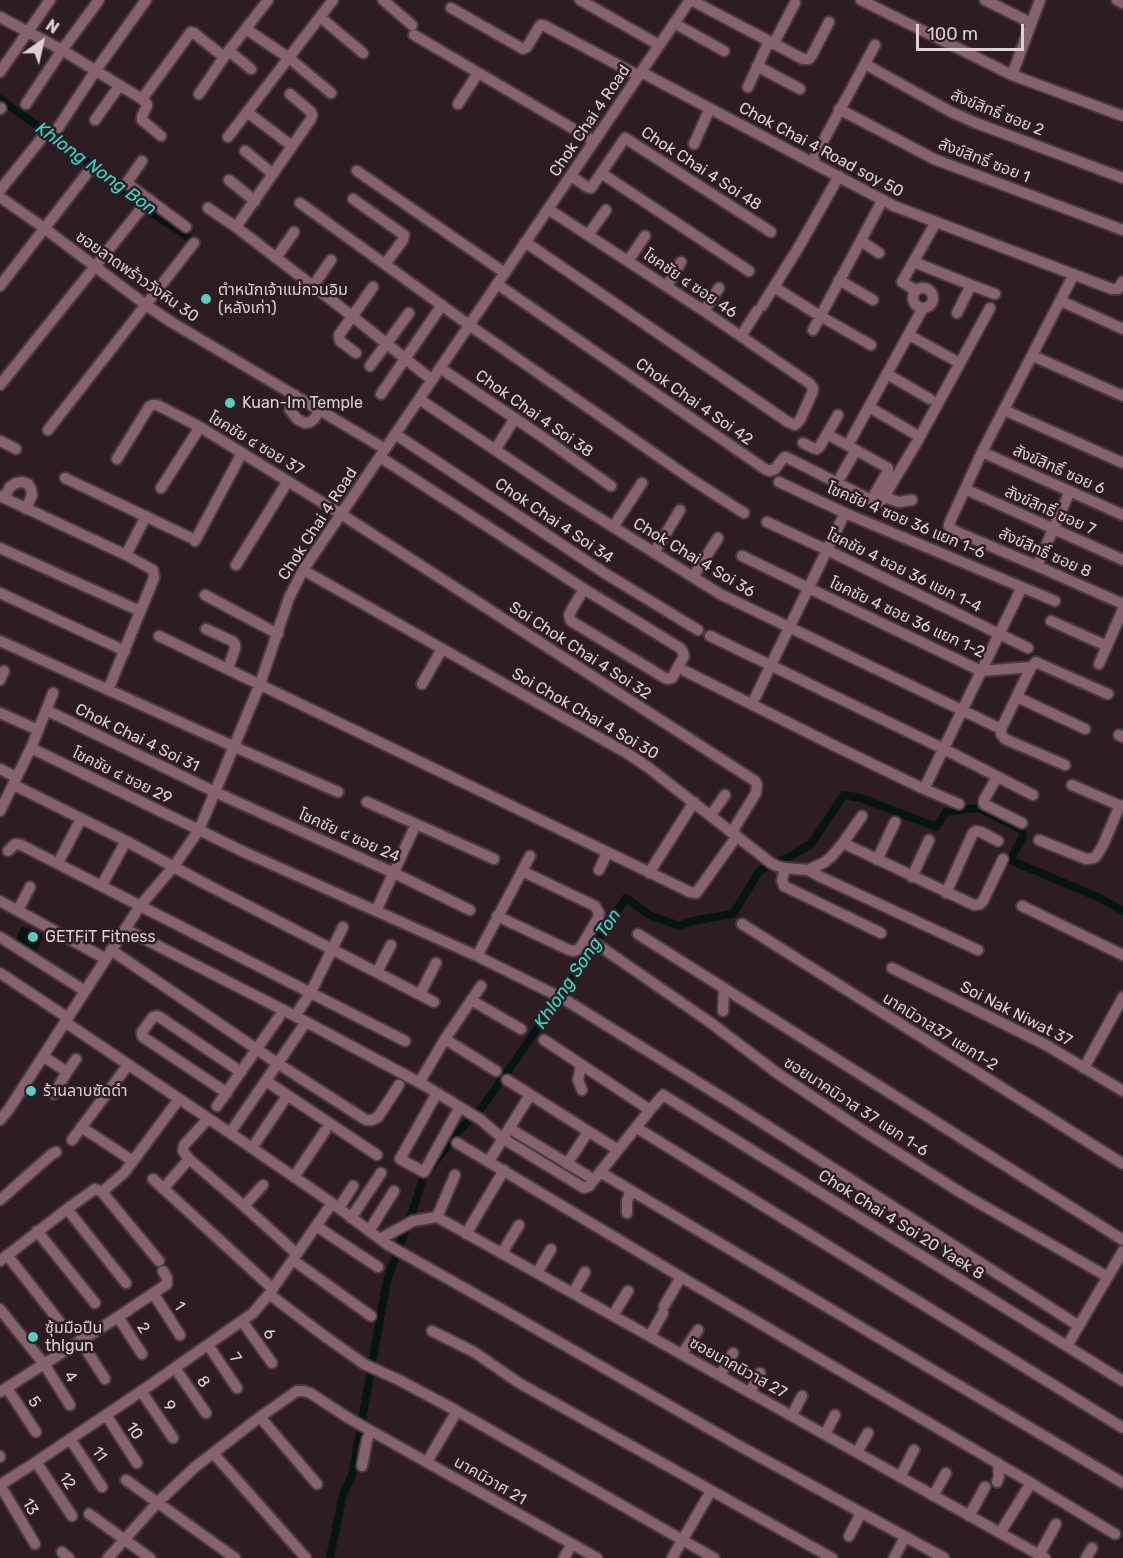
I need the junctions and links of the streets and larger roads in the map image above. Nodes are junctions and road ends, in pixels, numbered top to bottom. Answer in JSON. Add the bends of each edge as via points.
{"nodes":[{"id":1,"x":50,"y":0,"type":"edge"},
{"id":2,"x":99,"y":0,"type":"edge"},
{"id":3,"x":146,"y":0,"type":"edge"},
{"id":4,"x":268,"y":0,"type":"edge"},
{"id":5,"x":333,"y":0,"type":"edge"},
{"id":6,"x":580,"y":0,"type":"edge"},
{"id":7,"x":691,"y":0,"type":"edge"},
{"id":8,"x":861,"y":0,"type":"edge"},
{"id":9,"x":985,"y":0,"type":"edge"},
{"id":10,"x":1040,"y":0,"type":"edge"},
{"id":11,"x":1117,"y":0,"type":"edge"},
{"id":12,"x":389,"y":2,"type":"edge"},
{"id":13,"x":795,"y":3,"type":"dead end"},
{"id":14,"x":1123,"y":3,"type":"edge"},
{"id":15,"x":451,"y":8,"type":"dead end"},
{"id":16,"x":0,"y":17,"type":"edge"},
{"id":17,"x":320,"y":17,"type":"junction"},
{"id":18,"x":829,"y":22,"type":"dead end"},
{"id":19,"x":674,"y":23,"type":"junction"},
{"id":20,"x":1031,"y":23,"type":"junction"},
{"id":21,"x":246,"y":29,"type":"junction"},
{"id":22,"x":27,"y":32,"type":"junction"},
{"id":23,"x":772,"y":42,"type":"junction"},
{"id":24,"x":659,"y":45,"type":"junction"},
{"id":25,"x":875,"y":45,"type":"dead end"},
{"id":26,"x":62,"y":50,"type":"junction"},
{"id":27,"x":724,"y":51,"type":"dead end"},
{"id":28,"x":363,"y":53,"type":"dead end"},
{"id":29,"x":227,"y":54,"type":"junction"},
{"id":30,"x":289,"y":58,"type":"junction"},
{"id":31,"x":865,"y":64,"type":"junction"},
{"id":32,"x":757,"y":66,"type":"junction"},
{"id":33,"x":251,"y":69,"type":"dead end"},
{"id":34,"x":96,"y":70,"type":"junction"},
{"id":35,"x":0,"y":72,"type":"edge"},
{"id":36,"x":478,"y":73,"type":"junction"},
{"id":37,"x":640,"y":74,"type":"junction"},
{"id":38,"x":1012,"y":75,"type":"junction"},
{"id":39,"x":120,"y":85,"type":"junction"},
{"id":40,"x":748,"y":87,"type":"dead end"},
{"id":41,"x":800,"y":89,"type":"dead end"},
{"id":42,"x":331,"y":93,"type":"dead end"},
{"id":43,"x":199,"y":94,"type":"dead end"},
{"id":44,"x":290,"y":94,"type":"dead end"},
{"id":45,"x":142,"y":99,"type":"junction"},
{"id":46,"x":26,"y":104,"type":"dead end"},
{"id":47,"x":458,"y":104,"type":"dead end"},
{"id":48,"x":710,"y":108,"type":"junction"},
{"id":49,"x":839,"y":110,"type":"junction"},
{"id":50,"x":247,"y":112,"type":"junction"},
{"id":51,"x":1123,"y":116,"type":"edge"},
{"id":52,"x":95,"y":120,"type":"dead end"},
{"id":53,"x":58,"y":128,"type":"dead end"},
{"id":54,"x":161,"y":136,"type":"dead end"},
{"id":55,"x":228,"y":137,"type":"dead end"},
{"id":56,"x":42,"y":138,"type":"dead end"},
{"id":57,"x":594,"y":141,"type":"junction"},
{"id":58,"x":694,"y":144,"type":"dead end"},
{"id":59,"x":292,"y":146,"type":"junction"},
{"id":60,"x":244,"y":151,"type":"dead end"},
{"id":61,"x":142,"y":161,"type":"dead end"},
{"id":62,"x":812,"y":162,"type":"junction"},
{"id":63,"x":357,"y":171,"type":"dead end"},
{"id":64,"x":88,"y":172,"type":"dead end"},
{"id":65,"x":601,"y":173,"type":"junction"},
{"id":66,"x":273,"y":174,"type":"junction"},
{"id":67,"x":571,"y":176,"type":"junction"},
{"id":68,"x":839,"y":176,"type":"junction"},
{"id":69,"x":1123,"y":178,"type":"edge"},
{"id":70,"x":229,"y":180,"type":"dead end"},
{"id":71,"x":0,"y":190,"type":"edge"},
{"id":72,"x":0,"y":197,"type":"edge"},
{"id":73,"x":353,"y":199,"type":"dead end"},
{"id":74,"x":255,"y":201,"type":"junction"},
{"id":75,"x":882,"y":201,"type":"junction"},
{"id":76,"x":300,"y":203,"type":"dead end"},
{"id":77,"x":145,"y":204,"type":"junction"},
{"id":78,"x":208,"y":208,"type":"dead end"},
{"id":79,"x":548,"y":208,"type":"junction"},
{"id":80,"x":606,"y":210,"type":"dead end"},
{"id":81,"x":936,"y":222,"type":"junction"},
{"id":82,"x":186,"y":227,"type":"dead end"},
{"id":83,"x":236,"y":227,"type":"junction"},
{"id":84,"x":44,"y":228,"type":"junction"},
{"id":85,"x":1123,"y":230,"type":"edge"},
{"id":86,"x":294,"y":232,"type":"dead end"},
{"id":87,"x":771,"y":232,"type":"dead end"},
{"id":88,"x":588,"y":235,"type":"junction"},
{"id":89,"x":645,"y":236,"type":"dead end"},
{"id":90,"x":861,"y":241,"type":"junction"},
{"id":91,"x":525,"y":242,"type":"junction"},
{"id":92,"x":194,"y":243,"type":"dead end"},
{"id":93,"x":879,"y":253,"type":"dead end"},
{"id":94,"x":276,"y":258,"type":"junction"},
{"id":95,"x":331,"y":260,"type":"dead end"},
{"id":96,"x":628,"y":261,"type":"junction"},
{"id":97,"x":681,"y":262,"type":"dead end"},
{"id":98,"x":914,"y":262,"type":"junction"},
{"id":99,"x":385,"y":264,"type":"junction"},
{"id":100,"x":96,"y":266,"type":"junction"},
{"id":101,"x":749,"y":271,"type":"dead end"},
{"id":102,"x":505,"y":273,"type":"junction"},
{"id":103,"x":1074,"y":274,"type":"junction"},
{"id":104,"x":839,"y":280,"type":"junction"},
{"id":105,"x":1123,"y":281,"type":"edge"},
{"id":106,"x":497,"y":284,"type":"junction"},
{"id":107,"x":971,"y":285,"type":"junction"},
{"id":108,"x":0,"y":286,"type":"edge"},
{"id":109,"x":313,"y":286,"type":"junction"},
{"id":110,"x":667,"y":286,"type":"junction"},
{"id":111,"x":373,"y":287,"type":"dead end"},
{"id":112,"x":774,"y":287,"type":"junction"},
{"id":113,"x":719,"y":288,"type":"dead end"},
{"id":114,"x":915,"y":290,"type":"junction"},
{"id":115,"x":995,"y":294,"type":"dead end"},
{"id":116,"x":873,"y":300,"type":"dead end"},
{"id":117,"x":1061,"y":301,"type":"junction"},
{"id":118,"x":146,"y":305,"type":"junction"},
{"id":119,"x":442,"y":305,"type":"junction"},
{"id":120,"x":990,"y":308,"type":"dead end"},
{"id":121,"x":923,"y":309,"type":"junction"},
{"id":122,"x":704,"y":311,"type":"junction"},
{"id":123,"x":409,"y":313,"type":"dead end"},
{"id":124,"x":957,"y":313,"type":"dead end"},
{"id":125,"x":352,"y":316,"type":"junction"},
{"id":126,"x":820,"y":316,"type":"junction"},
{"id":127,"x":469,"y":325,"type":"junction"},
{"id":128,"x":1123,"y":329,"type":"edge"},
{"id":129,"x":813,"y":330,"type":"dead end"},
{"id":130,"x":909,"y":335,"type":"junction"},
{"id":131,"x":741,"y":336,"type":"junction"},
{"id":132,"x":387,"y":344,"type":"junction"},
{"id":133,"x":871,"y":345,"type":"dead end"},
{"id":134,"x":356,"y":353,"type":"dead end"},
{"id":135,"x":1033,"y":356,"type":"junction"},
{"id":136,"x":405,"y":358,"type":"junction"},
{"id":137,"x":954,"y":360,"type":"dead end"},
{"id":138,"x":370,"y":366,"type":"dead end"},
{"id":139,"x":440,"y":368,"type":"junction"},
{"id":140,"x":887,"y":374,"type":"junction"},
{"id":141,"x":432,"y":380,"type":"junction"},
{"id":142,"x":0,"y":385,"type":"edge"},
{"id":143,"x":381,"y":394,"type":"dead end"},
{"id":144,"x":295,"y":395,"type":"junction"},
{"id":145,"x":1123,"y":396,"type":"edge"},
{"id":146,"x":419,"y":399,"type":"junction"},
{"id":147,"x":930,"y":399,"type":"dead end"},
{"id":148,"x":869,"y":407,"type":"junction"},
{"id":149,"x":320,"y":410,"type":"junction"},
{"id":150,"x":1004,"y":410,"type":"junction"},
{"id":151,"x":838,"y":415,"type":"dead end"},
{"id":152,"x":515,"y":418,"type":"junction"},
{"id":153,"x":200,"y":427,"type":"junction"},
{"id":154,"x":48,"y":430,"type":"dead end"},
{"id":155,"x":395,"y":434,"type":"junction"},
{"id":156,"x":827,"y":434,"type":"junction"},
{"id":157,"x":915,"y":434,"type":"dead end"},
{"id":158,"x":0,"y":441,"type":"edge"},
{"id":159,"x":803,"y":443,"type":"dead end"},
{"id":160,"x":852,"y":448,"type":"junction"},
{"id":161,"x":16,"y":449,"type":"dead end"},
{"id":162,"x":495,"y":450,"type":"junction"},
{"id":163,"x":982,"y":452,"type":"junction"},
{"id":164,"x":242,"y":453,"type":"junction"},
{"id":165,"x":382,"y":453,"type":"junction"},
{"id":166,"x":117,"y":459,"type":"dead end"},
{"id":167,"x":1123,"y":463,"type":"edge"},
{"id":168,"x":841,"y":476,"type":"dead end"},
{"id":169,"x":65,"y":478,"type":"dead end"},
{"id":170,"x":288,"y":481,"type":"junction"},
{"id":171,"x":779,"y":482,"type":"dead end"},
{"id":172,"x":642,"y":483,"type":"dead end"},
{"id":173,"x":611,"y":486,"type":"dead end"},
{"id":174,"x":161,"y":488,"type":"dead end"},
{"id":175,"x":964,"y":489,"type":"junction"},
{"id":176,"x":1070,"y":491,"type":"junction"},
{"id":177,"x":2,"y":497,"type":"edge"},
{"id":178,"x":879,"y":498,"type":"junction"},
{"id":179,"x":912,"y":500,"type":"dead end"},
{"id":180,"x":26,"y":509,"type":"junction"},
{"id":181,"x":680,"y":510,"type":"dead end"},
{"id":182,"x":744,"y":513,"type":"dead end"},
{"id":183,"x":845,"y":513,"type":"junction"},
{"id":184,"x":341,"y":514,"type":"junction"},
{"id":185,"x":1123,"y":515,"type":"edge"},
{"id":186,"x":146,"y":516,"type":"junction"},
{"id":187,"x":767,"y":522,"type":"dead end"},
{"id":188,"x":613,"y":527,"type":"junction"},
{"id":189,"x":1053,"y":529,"type":"junction"},
{"id":190,"x":718,"y":538,"type":"dead end"},
{"id":191,"x":0,"y":548,"type":"edge"},
{"id":192,"x":827,"y":550,"type":"junction"},
{"id":193,"x":654,"y":553,"type":"junction"},
{"id":194,"x":126,"y":555,"type":"junction"},
{"id":195,"x":742,"y":556,"type":"dead end"},
{"id":196,"x":1123,"y":560,"type":"edge"},
{"id":197,"x":236,"y":565,"type":"dead end"},
{"id":198,"x":1037,"y":566,"type":"junction"},
{"id":199,"x":303,"y":570,"type":"junction"},
{"id":200,"x":693,"y":577,"type":"junction"},
{"id":201,"x":1022,"y":587,"type":"junction"},
{"id":202,"x":808,"y":588,"type":"junction"},
{"id":203,"x":584,"y":589,"type":"junction"},
{"id":204,"x":0,"y":593,"type":"edge"},
{"id":205,"x":205,"y":595,"type":"dead end"},
{"id":206,"x":1055,"y":601,"type":"dead end"},
{"id":207,"x":1123,"y":604,"type":"edge"},
{"id":208,"x":1123,"y":609,"type":"edge"},
{"id":209,"x":140,"y":612,"type":"junction"},
{"id":210,"x":1052,"y":621,"type":"dead end"},
{"id":211,"x":789,"y":628,"type":"junction"},
{"id":212,"x":206,"y":629,"type":"dead end"},
{"id":213,"x":698,"y":630,"type":"dead end"},
{"id":214,"x":1000,"y":633,"type":"junction"},
{"id":215,"x":278,"y":634,"type":"junction"},
{"id":216,"x":159,"y":636,"type":"dead end"},
{"id":217,"x":710,"y":636,"type":"dead end"},
{"id":218,"x":0,"y":641,"type":"edge"},
{"id":219,"x":1107,"y":646,"type":"junction"},
{"id":220,"x":1028,"y":648,"type":"dead end"},
{"id":221,"x":442,"y":649,"type":"junction"},
{"id":222,"x":125,"y":651,"type":"junction"},
{"id":223,"x":1099,"y":664,"type":"dead end"},
{"id":224,"x":771,"y":665,"type":"junction"},
{"id":225,"x":1031,"y":667,"type":"junction"},
{"id":226,"x":228,"y":668,"type":"junction"},
{"id":227,"x":685,"y":671,"type":"dead end"},
{"id":228,"x":981,"y":671,"type":"junction"},
{"id":229,"x":260,"y":684,"type":"junction"},
{"id":230,"x":422,"y":684,"type":"dead end"},
{"id":231,"x":108,"y":690,"type":"junction"},
{"id":232,"x":53,"y":693,"type":"dead end"},
{"id":233,"x":1108,"y":694,"type":"dead end"},
{"id":234,"x":1017,"y":697,"type":"junction"},
{"id":235,"x":752,"y":704,"type":"junction"},
{"id":236,"x":46,"y":710,"type":"junction"},
{"id":237,"x":962,"y":710,"type":"junction"},
{"id":238,"x":0,"y":713,"type":"edge"},
{"id":239,"x":1001,"y":729,"type":"junction"},
{"id":240,"x":1085,"y":729,"type":"dead end"},
{"id":241,"x":38,"y":730,"type":"junction"},
{"id":242,"x":235,"y":747,"type":"junction"},
{"id":243,"x":31,"y":748,"type":"junction"},
{"id":244,"x":944,"y":749,"type":"junction"},
{"id":245,"x":1065,"y":765,"type":"dead end"},
{"id":246,"x":0,"y":769,"type":"edge"},
{"id":247,"x":998,"y":777,"type":"junction"},
{"id":248,"x":15,"y":781,"type":"junction"},
{"id":249,"x":1072,"y":785,"type":"dead end"},
{"id":250,"x":924,"y":789,"type":"junction"},
{"id":251,"x":215,"y":792,"type":"junction"},
{"id":252,"x":338,"y":792,"type":"dead end"},
{"id":253,"x":725,"y":795,"type":"dead end"},
{"id":254,"x":1033,"y":795,"type":"dead end"},
{"id":255,"x":367,"y":802,"type":"dead end"},
{"id":256,"x":694,"y":802,"type":"junction"},
{"id":257,"x":959,"y":804,"type":"dead end"},
{"id":258,"x":1121,"y":806,"type":"edge"},
{"id":259,"x":0,"y":811,"type":"edge"},
{"id":260,"x":711,"y":815,"type":"junction"},
{"id":261,"x":862,"y":816,"type":"dead end"},
{"id":262,"x":81,"y":819,"type":"junction"},
{"id":263,"x":895,"y":822,"type":"dead end"},
{"id":264,"x":1022,"y":823,"type":"dead end"},
{"id":265,"x":416,"y":824,"type":"junction"},
{"id":266,"x":199,"y":830,"type":"junction"},
{"id":267,"x":734,"y":834,"type":"junction"},
{"id":268,"x":929,"y":840,"type":"dead end"},
{"id":269,"x":1039,"y":840,"type":"dead end"},
{"id":270,"x":126,"y":841,"type":"junction"},
{"id":271,"x":998,"y":842,"type":"dead end"},
{"id":272,"x":843,"y":843,"type":"junction"},
{"id":273,"x":8,"y":851,"type":"dead end"},
{"id":274,"x":607,"y":853,"type":"junction"},
{"id":275,"x":530,"y":856,"type":"dead end"},
{"id":276,"x":494,"y":859,"type":"dead end"},
{"id":277,"x":1003,"y":859,"type":"dead end"},
{"id":278,"x":877,"y":860,"type":"junction"},
{"id":279,"x":58,"y":863,"type":"junction"},
{"id":280,"x":174,"y":866,"type":"junction"},
{"id":281,"x":777,"y":866,"type":"junction"},
{"id":282,"x":522,"y":870,"type":"junction"},
{"id":283,"x":599,"y":870,"type":"dead end"},
{"id":284,"x":808,"y":870,"type":"junction"},
{"id":285,"x":394,"y":873,"type":"junction"},
{"id":286,"x":649,"y":873,"type":"junction"},
{"id":287,"x":912,"y":877,"type":"junction"},
{"id":288,"x":102,"y":885,"type":"junction"},
{"id":289,"x":30,"y":887,"type":"dead end"},
{"id":290,"x":946,"y":893,"type":"junction"},
{"id":291,"x":0,"y":901,"type":"edge"},
{"id":292,"x":140,"y":906,"type":"junction"},
{"id":293,"x":1022,"y":906,"type":"dead end"},
{"id":294,"x":18,"y":910,"type":"junction"},
{"id":295,"x":470,"y":910,"type":"dead end"},
{"id":296,"x":376,"y":911,"type":"junction"},
{"id":297,"x":497,"y":916,"type":"junction"},
{"id":298,"x":742,"y":924,"type":"dead end"},
{"id":299,"x":343,"y":927,"type":"dead end"},
{"id":300,"x":125,"y":929,"type":"junction"},
{"id":301,"x":881,"y":933,"type":"dead end"},
{"id":302,"x":638,"y":934,"type":"dead end"},
{"id":303,"x":0,"y":937,"type":"edge"},
{"id":304,"x":391,"y":945,"type":"dead end"},
{"id":305,"x":598,"y":945,"type":"dead end"},
{"id":306,"x":332,"y":949,"type":"junction"},
{"id":307,"x":978,"y":950,"type":"dead end"},
{"id":308,"x":108,"y":955,"type":"junction"},
{"id":309,"x":1123,"y":955,"type":"edge"},
{"id":310,"x":477,"y":956,"type":"junction"},
{"id":311,"x":435,"y":963,"type":"dead end"},
{"id":312,"x":892,"y":968,"type":"dead end"},
{"id":313,"x":376,"y":972,"type":"junction"},
{"id":314,"x":0,"y":973,"type":"edge"},
{"id":315,"x":481,"y":986,"type":"dead end"},
{"id":316,"x":724,"y":989,"type":"junction"},
{"id":317,"x":85,"y":991,"type":"junction"},
{"id":318,"x":311,"y":992,"type":"junction"},
{"id":319,"x":420,"y":994,"type":"junction"},
{"id":320,"x":1123,"y":997,"type":"edge"},
{"id":321,"x":471,"y":1000,"type":"junction"},
{"id":322,"x":434,"y":1002,"type":"dead end"},
{"id":323,"x":723,"y":1011,"type":"dead end"},
{"id":324,"x":295,"y":1016,"type":"junction"},
{"id":325,"x":279,"y":1017,"type":"dead end"},
{"id":326,"x":66,"y":1020,"type":"junction"},
{"id":327,"x":306,"y":1022,"type":"junction"},
{"id":328,"x":521,"y":1029,"type":"dead end"},
{"id":329,"x":445,"y":1039,"type":"junction"},
{"id":330,"x":544,"y":1040,"type":"dead end"},
{"id":331,"x":405,"y":1041,"type":"dead end"},
{"id":332,"x":257,"y":1050,"type":"junction"},
{"id":333,"x":43,"y":1056,"type":"junction"},
{"id":334,"x":76,"y":1059,"type":"dead end"},
{"id":335,"x":277,"y":1063,"type":"junction"},
{"id":336,"x":128,"y":1065,"type":"junction"},
{"id":337,"x":581,"y":1065,"type":"junction"},
{"id":338,"x":1084,"y":1068,"type":"junction"},
{"id":339,"x":496,"y":1071,"type":"dead end"},
{"id":340,"x":67,"y":1072,"type":"junction"},
{"id":341,"x":241,"y":1072,"type":"junction"},
{"id":342,"x":507,"y":1080,"type":"dead end"},
{"id":343,"x":266,"y":1081,"type":"junction"},
{"id":344,"x":419,"y":1083,"type":"junction"},
{"id":345,"x":399,"y":1085,"type":"dead end"},
{"id":346,"x":582,"y":1090,"type":"dead end"},
{"id":347,"x":1123,"y":1091,"type":"edge"},
{"id":348,"x":226,"y":1093,"type":"junction"},
{"id":349,"x":437,"y":1093,"type":"junction"},
{"id":350,"x":54,"y":1094,"type":"dead end"},
{"id":351,"x":530,"y":1095,"type":"junction"},
{"id":352,"x":287,"y":1096,"type":"junction"},
{"id":353,"x":179,"y":1099,"type":"junction"},
{"id":354,"x":217,"y":1106,"type":"dead end"},
{"id":355,"x":460,"y":1107,"type":"junction"},
{"id":356,"x":650,"y":1110,"type":"junction"},
{"id":357,"x":208,"y":1119,"type":"junction"},
{"id":358,"x":0,"y":1120,"type":"edge"},
{"id":359,"x":81,"y":1127,"type":"junction"},
{"id":360,"x":509,"y":1128,"type":"junction"},
{"id":361,"x":637,"y":1128,"type":"junction"},
{"id":362,"x":325,"y":1131,"type":"dead end"},
{"id":363,"x":588,"y":1132,"type":"junction"},
{"id":364,"x":230,"y":1133,"type":"junction"},
{"id":365,"x":502,"y":1138,"type":"junction"},
{"id":366,"x":72,"y":1140,"type":"dead end"},
{"id":367,"x":256,"y":1142,"type":"dead end"},
{"id":368,"x":457,"y":1143,"type":"dead end"},
{"id":369,"x":618,"y":1150,"type":"junction"},
{"id":370,"x":56,"y":1152,"type":"dead end"},
{"id":371,"x":377,"y":1155,"type":"dead end"},
{"id":372,"x":189,"y":1159,"type":"junction"},
{"id":373,"x":133,"y":1161,"type":"junction"},
{"id":374,"x":489,"y":1161,"type":"junction"},
{"id":375,"x":567,"y":1164,"type":"junction"},
{"id":376,"x":1123,"y":1164,"type":"edge"},
{"id":377,"x":504,"y":1170,"type":"junction"},
{"id":378,"x":600,"y":1172,"type":"junction"},
{"id":379,"x":381,"y":1173,"type":"dead end"},
{"id":380,"x":455,"y":1174,"type":"dead end"},
{"id":381,"x":588,"y":1176,"type":"dead end"},
{"id":382,"x":294,"y":1177,"type":"junction"},
{"id":383,"x":153,"y":1179,"type":"dead end"},
{"id":384,"x":263,"y":1185,"type":"dead end"},
{"id":385,"x":353,"y":1186,"type":"dead end"},
{"id":386,"x":163,"y":1189,"type":"junction"},
{"id":387,"x":394,"y":1191,"type":"dead end"},
{"id":388,"x":630,"y":1191,"type":"junction"},
{"id":389,"x":97,"y":1192,"type":"junction"},
{"id":390,"x":0,"y":1200,"type":"edge"},
{"id":391,"x":244,"y":1206,"type":"junction"},
{"id":392,"x":335,"y":1206,"type":"junction"},
{"id":393,"x":67,"y":1209,"type":"junction"},
{"id":394,"x":627,"y":1213,"type":"dead end"},
{"id":395,"x":437,"y":1217,"type":"junction"},
{"id":396,"x":351,"y":1218,"type":"junction"},
{"id":397,"x":519,"y":1225,"type":"dead end"},
{"id":398,"x":316,"y":1226,"type":"junction"},
{"id":399,"x":38,"y":1231,"type":"junction"},
{"id":400,"x":369,"y":1231,"type":"junction"},
{"id":401,"x":466,"y":1234,"type":"junction"},
{"id":402,"x":1123,"y":1240,"type":"edge"},
{"id":403,"x":384,"y":1242,"type":"junction"},
{"id":404,"x":551,"y":1249,"type":"dead end"},
{"id":405,"x":1123,"y":1251,"type":"edge"},
{"id":406,"x":502,"y":1253,"type":"junction"},
{"id":407,"x":295,"y":1257,"type":"junction"},
{"id":408,"x":3,"y":1258,"type":"edge"},
{"id":409,"x":378,"y":1267,"type":"dead end"},
{"id":410,"x":585,"y":1272,"type":"dead end"},
{"id":411,"x":537,"y":1273,"type":"junction"},
{"id":412,"x":681,"y":1277,"type":"junction"},
{"id":413,"x":1108,"y":1277,"type":"junction"},
{"id":414,"x":126,"y":1283,"type":"dead end"},
{"id":415,"x":627,"y":1291,"type":"dead end"},
{"id":416,"x":271,"y":1292,"type":"junction"},
{"id":417,"x":153,"y":1293,"type":"junction"},
{"id":418,"x":573,"y":1293,"type":"junction"},
{"id":419,"x":95,"y":1303,"type":"dead end"},
{"id":420,"x":0,"y":1309,"type":"edge"},
{"id":421,"x":613,"y":1315,"type":"junction"},
{"id":422,"x":371,"y":1316,"type":"dead end"},
{"id":423,"x":118,"y":1317,"type":"junction"},
{"id":424,"x":242,"y":1321,"type":"junction"},
{"id":425,"x":63,"y":1326,"type":"dead end"},
{"id":426,"x":1079,"y":1326,"type":"junction"},
{"id":427,"x":698,"y":1330,"type":"dead end"},
{"id":428,"x":432,"y":1331,"type":"dead end"},
{"id":429,"x":180,"y":1335,"type":"dead end"},
{"id":430,"x":650,"y":1336,"type":"junction"},
{"id":431,"x":80,"y":1340,"type":"junction"},
{"id":432,"x":208,"y":1345,"type":"junction"},
{"id":433,"x":1066,"y":1346,"type":"junction"},
{"id":434,"x":733,"y":1353,"type":"dead end"},
{"id":435,"x":142,"y":1354,"type":"dead end"},
{"id":436,"x":682,"y":1354,"type":"junction"},
{"id":437,"x":272,"y":1363,"type":"dead end"},
{"id":438,"x":44,"y":1364,"type":"junction"},
{"id":439,"x":175,"y":1368,"type":"junction"},
{"id":440,"x":760,"y":1373,"type":"dead end"},
{"id":441,"x":720,"y":1375,"type":"junction"},
{"id":442,"x":105,"y":1379,"type":"dead end"},
{"id":443,"x":1123,"y":1381,"type":"edge"},
{"id":444,"x":237,"y":1388,"type":"dead end"},
{"id":445,"x":3,"y":1390,"type":"edge"},
{"id":446,"x":141,"y":1391,"type":"junction"},
{"id":447,"x":750,"y":1392,"type":"junction"},
{"id":448,"x":802,"y":1396,"type":"dead end"},
{"id":449,"x":70,"y":1405,"type":"dead end"},
{"id":450,"x":457,"y":1411,"type":"junction"},
{"id":451,"x":206,"y":1413,"type":"dead end"},
{"id":452,"x":106,"y":1415,"type":"junction"},
{"id":453,"x":792,"y":1415,"type":"junction"},
{"id":454,"x":835,"y":1415,"type":"dead end"},
{"id":455,"x":260,"y":1417,"type":"junction"},
{"id":456,"x":1123,"y":1428,"type":"edge"},
{"id":457,"x":370,"y":1430,"type":"junction"},
{"id":458,"x":36,"y":1432,"type":"dead end"},
{"id":459,"x":868,"y":1432,"type":"dead end"},
{"id":460,"x":825,"y":1434,"type":"junction"},
{"id":461,"x":70,"y":1438,"type":"junction"},
{"id":462,"x":173,"y":1438,"type":"dead end"},
{"id":463,"x":914,"y":1450,"type":"dead end"},
{"id":464,"x":857,"y":1452,"type":"junction"},
{"id":465,"x":213,"y":1453,"type":"junction"},
{"id":466,"x":36,"y":1462,"type":"junction"},
{"id":467,"x":427,"y":1462,"type":"junction"},
{"id":468,"x":136,"y":1463,"type":"dead end"},
{"id":469,"x":998,"y":1463,"type":"junction"},
{"id":470,"x":362,"y":1466,"type":"dead end"},
{"id":471,"x":946,"y":1473,"type":"dead end"},
{"id":472,"x":900,"y":1476,"type":"junction"},
{"id":473,"x":126,"y":1480,"type":"dead end"},
{"id":474,"x":997,"y":1482,"type":"dead end"},
{"id":475,"x":1031,"y":1483,"type":"junction"},
{"id":476,"x":1123,"y":1483,"type":"edge"},
{"id":477,"x":316,"y":1484,"type":"dead end"},
{"id":478,"x":0,"y":1485,"type":"edge"},
{"id":479,"x":102,"y":1487,"type":"dead end"},
{"id":480,"x":985,"y":1487,"type":"dead end"},
{"id":481,"x":711,"y":1491,"type":"junction"},
{"id":482,"x":933,"y":1496,"type":"junction"},
{"id":483,"x":158,"y":1502,"type":"junction"},
{"id":484,"x":861,"y":1513,"type":"junction"},
{"id":485,"x":89,"y":1514,"type":"dead end"},
{"id":486,"x":72,"y":1516,"type":"dead end"},
{"id":487,"x":969,"y":1516,"type":"junction"},
{"id":488,"x":1056,"y":1524,"type":"dead end"},
{"id":489,"x":1000,"y":1533,"type":"junction"},
{"id":490,"x":1115,"y":1534,"type":"dead end"},
{"id":491,"x":849,"y":1536,"type":"dead end"},
{"id":492,"x":905,"y":1537,"type":"junction"},
{"id":493,"x":124,"y":1539,"type":"junction"},
{"id":494,"x":682,"y":1540,"type":"junction"},
{"id":495,"x":35,"y":1544,"type":"dead end"},
{"id":496,"x":572,"y":1544,"type":"junction"},
{"id":497,"x":1042,"y":1556,"type":"edge"},
{"id":498,"x":108,"y":1558,"type":"edge"},
{"id":499,"x":150,"y":1558,"type":"edge"},
{"id":500,"x":235,"y":1558,"type":"edge"},
{"id":501,"x":306,"y":1558,"type":"edge"},
{"id":502,"x":564,"y":1558,"type":"edge"},
{"id":503,"x":597,"y":1558,"type":"edge"},
{"id":504,"x":672,"y":1558,"type":"edge"},
{"id":505,"x":714,"y":1558,"type":"edge"},
{"id":506,"x":832,"y":1558,"type":"edge"},
{"id":507,"x":894,"y":1558,"type":"edge"},
{"id":508,"x":944,"y":1558,"type":"edge"}],
"edges":[{"from":1,"to":22,"type":"street"},
{"from":2,"to":26,"type":"street"},
{"from":3,"to":34,"type":"street"},
{"from":4,"to":21,"type":"street"},
{"from":5,"to":17,"type":"street"},
{"from":6,"to":24,"type":"street"},
{"from":7,"to":19,"type":"street","name":"Chok Chai 4 Road"},
{"from":7,"to":23,"type":"street"},
{"from":8,"to":38,"type":"street"},
{"from":9,"to":20,"type":"street"},
{"from":10,"to":20,"type":"street"},
{"from":11,"to":14,"type":"street"},
{"from":12,"to":36,"type":"street","via":[[413,30]]},
{"from":13,"to":23,"type":"street"},
{"from":15,"to":37,"type":"street","name":"Chok Chai 4 Road soy 50","via":[[524,50],[542,25]]},
{"from":16,"to":22,"type":"street"},
{"from":17,"to":28,"type":"street"},
{"from":17,"to":30,"type":"street"},
{"from":18,"to":23,"type":"street","via":[[808,59]]},
{"from":19,"to":24,"type":"street","name":"Chok Chai 4 Road"},
{"from":19,"to":27,"type":"street"},
{"from":20,"to":38,"type":"street"},
{"from":21,"to":29,"type":"street"},
{"from":21,"to":30,"type":"street"},
{"from":22,"to":26,"type":"street"},
{"from":22,"to":35,"type":"street"},
{"from":23,"to":32,"type":"street"},
{"from":24,"to":37,"type":"street","name":"Chok Chai 4 Road"},
{"from":25,"to":31,"type":"street"},
{"from":26,"to":34,"type":"street"},
{"from":26,"to":46,"type":"street"},
{"from":29,"to":33,"type":"street"},
{"from":29,"to":43,"type":"street"},
{"from":29,"to":45,"type":"street","via":[[191,32]]},
{"from":30,"to":42,"type":"street"},
{"from":30,"to":50,"type":"street"},
{"from":31,"to":49,"type":"street"},
{"from":31,"to":69,"type":"street","name":"สังข์สิทธิ์ ซอย 2","via":[[951,112]]},
{"from":32,"to":40,"type":"street"},
{"from":32,"to":41,"type":"street"},
{"from":34,"to":39,"type":"street"},
{"from":34,"to":53,"type":"street"},
{"from":36,"to":47,"type":"street"},
{"from":36,"to":57,"type":"street"},
{"from":37,"to":48,"type":"street","name":"Chok Chai 4 Road soy 50"},
{"from":37,"to":57,"type":"street","name":"Chok Chai 4 Road"},
{"from":38,"to":51,"type":"street"},
{"from":39,"to":45,"type":"street"},
{"from":39,"to":52,"type":"street"},
{"from":44,"to":59,"type":"street","via":[[312,115]]},
{"from":45,"to":54,"type":"street","via":[[147,106],[142,120]]},
{"from":48,"to":58,"type":"street"},
{"from":48,"to":62,"type":"street","name":"Chok Chai 4 Road soy 50"},
{"from":49,"to":62,"type":"street"},
{"from":49,"to":85,"type":"street","name":"สังข์สิทธิ์ ซอย 1","via":[[941,162]]},
{"from":50,"to":55,"type":"street"},
{"from":50,"to":59,"type":"street"},
{"from":56,"to":71,"type":"street"},
{"from":57,"to":67,"type":"street","name":"Chok Chai 4 Road"},
{"from":59,"to":66,"type":"street"},
{"from":60,"to":66,"type":"street"},
{"from":61,"to":77,"type":"street","via":[[128,183]]},
{"from":62,"to":68,"type":"street","name":"Chok Chai 4 Road soy 50"},
{"from":63,"to":102,"type":"street"},
{"from":64,"to":84,"type":"street"},
{"from":65,"to":67,"type":"street","name":"Chok Chai 4 Soi 48","via":[[589,189]]},
{"from":65,"to":87,"type":"street","name":"Chok Chai 4 Soi 48","via":[[623,139],[627,139]]},
{"from":65,"to":101,"type":"street"},
{"from":66,"to":74,"type":"street"},
{"from":67,"to":79,"type":"street","name":"Chok Chai 4 Road"},
{"from":68,"to":75,"type":"street","name":"Chok Chai 4 Road soy 50"},
{"from":68,"to":112,"type":"street"},
{"from":70,"to":74,"type":"street"},
{"from":72,"to":84,"type":"street","name":"ซอยลาดพร้าววังหิน 30"},
{"from":73,"to":99,"type":"street","via":[[404,235]]},
{"from":74,"to":83,"type":"street"},
{"from":75,"to":81,"type":"street","name":"Chok Chai 4 Road soy 50"},
{"from":75,"to":90,"type":"street"},
{"from":76,"to":99,"type":"street"},
{"from":77,"to":82,"type":"street"},
{"from":77,"to":100,"type":"street"},
{"from":78,"to":83,"type":"street"},
{"from":79,"to":88,"type":"street","name":"โชคชัย ๔ ซอย 46"},
{"from":79,"to":91,"type":"street","name":"Chok Chai 4 Road"},
{"from":80,"to":88,"type":"street"},
{"from":81,"to":98,"type":"street"},
{"from":81,"to":103,"type":"street","name":"Chok Chai 4 Road soy 50"},
{"from":83,"to":94,"type":"street"},
{"from":84,"to":100,"type":"street","name":"ซอยลาดพร้าววังหิน 30"},
{"from":84,"to":108,"type":"street"},
{"from":86,"to":94,"type":"street"},
{"from":88,"to":96,"type":"street","name":"โชคชัย ๔ ซอย 46"},
{"from":89,"to":96,"type":"street"},
{"from":90,"to":93,"type":"street"},
{"from":90,"to":104,"type":"street"},
{"from":91,"to":102,"type":"street","name":"Chok Chai 4 Road"},
{"from":91,"to":131,"type":"street","name":"โชคชัย ๔ ซอย 46","via":[[795,425],[813,388]]},
{"from":92,"to":118,"type":"street"},
{"from":94,"to":109,"type":"street"},
{"from":95,"to":109,"type":"street"},
{"from":96,"to":110,"type":"street","name":"โชคชัย ๔ ซอย 46"},
{"from":97,"to":110,"type":"street"},
{"from":98,"to":107,"type":"street"},
{"from":98,"to":114,"type":"street","via":[[902,282]]},
{"from":99,"to":119,"type":"street"},
{"from":100,"to":118,"type":"street","name":"ซอยลาดพร้าววังหิน 30"},
{"from":100,"to":142,"type":"street"},
{"from":102,"to":106,"type":"street","name":"Chok Chai 4 Road"},
{"from":103,"to":105,"type":"street","name":"Chok Chai 4 Road soy 50","via":[[1115,290]]},
{"from":103,"to":117,"type":"street"},
{"from":104,"to":116,"type":"street"},
{"from":104,"to":126,"type":"street"},
{"from":106,"to":127,"type":"street","name":"Chok Chai 4 Road"},
{"from":106,"to":178,"type":"street","name":"Chok Chai 4 Soi 42","via":[[765,469],[775,469],[785,457],[875,502]]},
{"from":107,"to":115,"type":"street"},
{"from":107,"to":124,"type":"street"},
{"from":109,"to":125,"type":"street"},
{"from":110,"to":122,"type":"street","name":"โชคชัย ๔ ซอย 46"},
{"from":111,"to":125,"type":"street"},
{"from":112,"to":126,"type":"street"},
{"from":112,"to":131,"type":"street"},
{"from":113,"to":122,"type":"street"},
{"from":114,"to":121,"type":"street","via":[[913,302]]},
{"from":114,"to":121,"type":"street","via":[[921,287],[933,294],[932,304]]},
{"from":117,"to":128,"type":"street"},
{"from":117,"to":135,"type":"street"},
{"from":118,"to":144,"type":"street","name":"ซอยลาดพร้าววังหิน 30"},
{"from":118,"to":154,"type":"street"},
{"from":119,"to":127,"type":"street"},
{"from":119,"to":136,"type":"street"},
{"from":120,"to":178,"type":"street","via":[[917,442]]},
{"from":121,"to":130,"type":"street"},
{"from":122,"to":131,"type":"street","name":"โชคชัย ๔ ซอย 46"},
{"from":123,"to":132,"type":"street"},
{"from":125,"to":132,"type":"street"},
{"from":125,"to":134,"type":"street","via":[[339,339]]},
{"from":126,"to":129,"type":"street"},
{"from":126,"to":133,"type":"street"},
{"from":127,"to":139,"type":"street","name":"Chok Chai 4 Road"},
{"from":127,"to":182,"type":"street"},
{"from":130,"to":137,"type":"street"},
{"from":130,"to":140,"type":"street"},
{"from":132,"to":136,"type":"street"},
{"from":132,"to":138,"type":"street"},
{"from":135,"to":145,"type":"street"},
{"from":135,"to":150,"type":"street"},
{"from":136,"to":141,"type":"street"},
{"from":136,"to":143,"type":"street"},
{"from":139,"to":141,"type":"street","name":"Chok Chai 4 Road"},
{"from":139,"to":152,"type":"street","name":"Chok Chai 4 Soi 38"},
{"from":140,"to":147,"type":"street"},
{"from":140,"to":148,"type":"street"},
{"from":141,"to":146,"type":"street","name":"Chok Chai 4 Road"},
{"from":144,"to":149,"type":"street","name":"ซอยลาดพร้าววังหิน 30"},
{"from":144,"to":149,"type":"street","via":[[290,410],[297,419],[310,422]]},
{"from":146,"to":155,"type":"street","name":"Chok Chai 4 Road"},
{"from":146,"to":162,"type":"street","name":"Chok Chai 4 Soi 36"},
{"from":148,"to":157,"type":"street"},
{"from":148,"to":160,"type":"street"},
{"from":149,"to":165,"type":"street","name":"ซอยลาดพร้าววังหิน 30"},
{"from":150,"to":163,"type":"street"},
{"from":150,"to":167,"type":"street"},
{"from":151,"to":156,"type":"street"},
{"from":152,"to":162,"type":"street"},
{"from":152,"to":173,"type":"street","name":"Chok Chai 4 Soi 38"},
{"from":153,"to":164,"type":"street","name":"โชคชัย ๔ ซอย 37"},
{"from":153,"to":166,"type":"street","name":"โชคชัย ๔ ซอย 37","via":[[152,405]]},
{"from":153,"to":174,"type":"street"},
{"from":155,"to":165,"type":"street","name":"Chok Chai 4 Road"},
{"from":155,"to":213,"type":"street","name":"Chok Chai 4 Soi 34"},
{"from":156,"to":159,"type":"street","via":[[817,449]]},
{"from":156,"to":160,"type":"street"},
{"from":158,"to":161,"type":"street"},
{"from":160,"to":168,"type":"street"},
{"from":160,"to":178,"type":"street","via":[[888,468]]},
{"from":162,"to":188,"type":"street","name":"Chok Chai 4 Soi 36"},
{"from":163,"to":175,"type":"street"},
{"from":163,"to":176,"type":"street","name":"สังข์สิทธิ์ ซอย 6"},
{"from":164,"to":170,"type":"street","name":"โชคชัย ๔ ซอย 37"},
{"from":164,"to":186,"type":"street","via":[[192,539]]},
{"from":165,"to":184,"type":"street","name":"Chok Chai 4 Road"},
{"from":165,"to":203,"type":"street","name":"ซอยลาดพร้าววังหิน 30"},
{"from":169,"to":186,"type":"street"},
{"from":170,"to":184,"type":"street","name":"โชคชัย ๔ ซอย 37"},
{"from":170,"to":197,"type":"street"},
{"from":171,"to":183,"type":"street","name":"โชคชัย 4 ซอย 36 แยก 1-6"},
{"from":172,"to":188,"type":"street"},
{"from":175,"to":189,"type":"street","name":"สังข์สิทธิ์ ซอย 7"},
{"from":175,"to":198,"type":"street","name":"สังข์สิทธิ์ ซอย 8","via":[[949,527]]},
{"from":176,"to":185,"type":"street","name":"สังข์สิทธิ์ ซอย 6"},
{"from":176,"to":189,"type":"street"},
{"from":177,"to":180,"type":"street"},
{"from":177,"to":180,"type":"street","via":[[16,483],[28,484],[32,495]]},
{"from":178,"to":179,"type":"street"},
{"from":180,"to":194,"type":"street"},
{"from":181,"to":193,"type":"street"},
{"from":183,"to":192,"type":"street","name":"โชคชัย 4 ซอย 36 แยก 1-2"},
{"from":183,"to":201,"type":"street","name":"โชคชัย 4 ซอย 36 แยก 1-6"},
{"from":184,"to":199,"type":"street","name":"Chok Chai 4 Road"},
{"from":184,"to":267,"type":"street","name":"Soi Chok Chai 4 Soi 32","via":[[755,782],[756,793]]},
{"from":186,"to":194,"type":"street"},
{"from":187,"to":192,"type":"street","name":"โชคชัย 4 ซอย 36 แยก 1-4"},
{"from":188,"to":193,"type":"street","name":"Chok Chai 4 Soi 36"},
{"from":189,"to":196,"type":"street","name":"สังข์สิทธิ์ ซอย 7"},
{"from":189,"to":198,"type":"street"},
{"from":190,"to":200,"type":"street"},
{"from":191,"to":209,"type":"street"},
{"from":192,"to":202,"type":"street","name":"โชคชัย 4 ซอย 36 แยก 1-2"},
{"from":192,"to":214,"type":"street","name":"โชคชัย 4 ซอย 36 แยก 1-4"},
{"from":193,"to":200,"type":"street","name":"Chok Chai 4 Soi 36"},
{"from":194,"to":209,"type":"street","via":[[154,574]]},
{"from":195,"to":202,"type":"street","name":"โชคชัย 4 ซอย 36 แยก 1-2"},
{"from":198,"to":207,"type":"street","name":"สังข์สิทธิ์ ซอย 8"},
{"from":199,"to":215,"type":"street","name":"Chok Chai 4 Road"},
{"from":199,"to":221,"type":"street","name":"Soi Chok Chai 4 Soi 30"},
{"from":200,"to":211,"type":"street","name":"Chok Chai 4 Soi 36"},
{"from":201,"to":206,"type":"street","name":"โชคชัย 4 ซอย 36 แยก 1-6"},
{"from":201,"to":214,"type":"street"},
{"from":202,"to":211,"type":"street","name":"โชคชัย 4 ซอย 36 แยก 1-2"},
{"from":202,"to":228,"type":"street","name":"โชคชัย 4 ซอย 36 แยก 1-2"},
{"from":203,"to":203,"type":"street","name":"ซอยลาดพร้าววังหิน 30","via":[[680,648],[684,656],[672,678],[665,678],[569,619]]},
{"from":204,"to":222,"type":"street"},
{"from":205,"to":215,"type":"street"},
{"from":208,"to":219,"type":"street"},
{"from":209,"to":222,"type":"street"},
{"from":210,"to":219,"type":"street"},
{"from":211,"to":224,"type":"street","name":"โชคชัย 4 ซอย 36 แยก 1-2"},
{"from":211,"to":237,"type":"street","name":"Chok Chai 4 Soi 36"},
{"from":212,"to":226,"type":"street","via":[[235,644]]},
{"from":214,"to":220,"type":"street","name":"โชคชัย 4 ซอย 36 แยก 1-4"},
{"from":214,"to":228,"type":"street"},
{"from":215,"to":229,"type":"street","name":"Chok Chai 4 Road"},
{"from":216,"to":226,"type":"street"},
{"from":217,"to":224,"type":"street"},
{"from":218,"to":231,"type":"street"},
{"from":219,"to":223,"type":"street"},
{"from":221,"to":230,"type":"street"},
{"from":221,"to":256,"type":"street","name":"Soi Chok Chai 4 Soi 30","via":[[630,755]]},
{"from":222,"to":231,"type":"street"},
{"from":224,"to":235,"type":"street","name":"โชคชัย 4 ซอย 36 แยก 1-2"},
{"from":224,"to":244,"type":"street"},
{"from":225,"to":228,"type":"street","name":"โชคชัย 4 ซอย 36 แยก 1-2"},
{"from":225,"to":233,"type":"street","name":"โชคชัย 4 ซอย 36 แยก 1-2","via":[[1040,663]]},
{"from":225,"to":234,"type":"street"},
{"from":226,"to":229,"type":"street"},
{"from":227,"to":235,"type":"street"},
{"from":228,"to":237,"type":"street"},
{"from":229,"to":242,"type":"street","name":"Chok Chai 4 Road"},
{"from":229,"to":274,"type":"street"},
{"from":231,"to":242,"type":"street"},
{"from":232,"to":236,"type":"street"},
{"from":234,"to":239,"type":"street"},
{"from":234,"to":240,"type":"street"},
{"from":235,"to":250,"type":"street"},
{"from":236,"to":241,"type":"street"},
{"from":236,"to":251,"type":"street","name":"Chok Chai 4 Soi 31"},
{"from":237,"to":239,"type":"street","name":"Chok Chai 4 Soi 36"},
{"from":237,"to":244,"type":"street"},
{"from":238,"to":241,"type":"street"},
{"from":239,"to":245,"type":"street","name":"Chok Chai 4 Soi 36","via":[[1005,739]]},
{"from":241,"to":243,"type":"street"},
{"from":242,"to":251,"type":"street","name":"Chok Chai 4 Road"},
{"from":242,"to":252,"type":"street"},
{"from":243,"to":248,"type":"street"},
{"from":243,"to":266,"type":"street","name":"โชคชัย ๔ ซอย 29"},
{"from":244,"to":247,"type":"street"},
{"from":244,"to":250,"type":"street"},
{"from":246,"to":248,"type":"street"},
{"from":247,"to":254,"type":"street"},
{"from":247,"to":264,"type":"street","via":[[984,804]]},
{"from":248,"to":259,"type":"street"},
{"from":248,"to":262,"type":"street"},
{"from":249,"to":258,"type":"street"},
{"from":250,"to":257,"type":"street"},
{"from":251,"to":266,"type":"street","name":"Chok Chai 4 Road"},
{"from":251,"to":285,"type":"street","name":"โชคชัย ๔ ซอย 24"},
{"from":253,"to":260,"type":"street"},
{"from":255,"to":265,"type":"street"},
{"from":256,"to":260,"type":"street","name":"Soi Chok Chai 4 Soi 30"},
{"from":256,"to":286,"type":"street"},
{"from":258,"to":269,"type":"street","via":[[1094,858],[1086,859]]},
{"from":260,"to":267,"type":"street","name":"Soi Chok Chai 4 Soi 30"},
{"from":261,"to":272,"type":"street"},
{"from":262,"to":270,"type":"street"},
{"from":262,"to":279,"type":"street"},
{"from":263,"to":278,"type":"street"},
{"from":265,"to":276,"type":"street"},
{"from":265,"to":285,"type":"street"},
{"from":266,"to":280,"type":"street","name":"Chok Chai 4 Road"},
{"from":266,"to":296,"type":"street","name":"โชคชัย ๔ ซอย 29"},
{"from":267,"to":281,"type":"street","name":"Soi Chok Chai 4 Soi 30"},
{"from":267,"to":286,"type":"street","via":[[696,892]]},
{"from":268,"to":287,"type":"street"},
{"from":270,"to":280,"type":"street"},
{"from":270,"to":288,"type":"street"},
{"from":271,"to":290,"type":"street","via":[[981,832],[973,833]]},
{"from":272,"to":278,"type":"street"},
{"from":272,"to":284,"type":"street","via":[[825,862]]},
{"from":273,"to":279,"type":"street","via":[[15,844],[21,845]]},
{"from":274,"to":283,"type":"street"},
{"from":274,"to":286,"type":"street"},
{"from":275,"to":282,"type":"street"},
{"from":277,"to":290,"type":"street","via":[[980,904]]},
{"from":278,"to":287,"type":"street"},
{"from":279,"to":288,"type":"street"},
{"from":280,"to":292,"type":"street","name":"Chok Chai 4 Road"},
{"from":280,"to":306,"type":"street"},
{"from":281,"to":284,"type":"street"},
{"from":281,"to":301,"type":"street","via":[[784,886]]},
{"from":282,"to":297,"type":"street"},
{"from":282,"to":297,"type":"street","via":[[595,906],[598,918],[574,951]]},
{"from":284,"to":307,"type":"street"},
{"from":285,"to":295,"type":"street","name":"โชคชัย ๔ ซอย 24"},
{"from":285,"to":296,"type":"street"},
{"from":287,"to":290,"type":"street"},
{"from":288,"to":292,"type":"street"},
{"from":289,"to":294,"type":"street"},
{"from":291,"to":294,"type":"street"},
{"from":292,"to":300,"type":"street","name":"Chok Chai 4 Road"},
{"from":292,"to":318,"type":"street"},
{"from":293,"to":309,"type":"street"},
{"from":294,"to":308,"type":"street"},
{"from":296,"to":310,"type":"street","name":"โชคชัย ๔ ซอย 29"},
{"from":297,"to":310,"type":"street"},
{"from":298,"to":376,"type":"street","name":"นาคนิวาส37 แยก1-2"},
{"from":299,"to":306,"type":"street"},
{"from":300,"to":308,"type":"street","name":"Chok Chai 4 Road"},
{"from":300,"to":324,"type":"street"},
{"from":302,"to":316,"type":"street"},
{"from":303,"to":317,"type":"street"},
{"from":304,"to":313,"type":"street"},
{"from":305,"to":413,"type":"street","name":"ซอยนาคนิวาส 37 แยก 1-6","via":[[865,1132],[963,1194]]},
{"from":306,"to":313,"type":"street"},
{"from":306,"to":318,"type":"street"},
{"from":308,"to":317,"type":"street","name":"Chok Chai 4 Road"},
{"from":308,"to":332,"type":"street"},
{"from":310,"to":426,"type":"street","name":"โชคชัย ๔ ซอย 29","via":[[560,997]]},
{"from":311,"to":319,"type":"street"},
{"from":312,"to":338,"type":"street","name":"Soi Nak Niwat 37"},
{"from":313,"to":319,"type":"street"},
{"from":314,"to":326,"type":"street"},
{"from":315,"to":321,"type":"street"},
{"from":316,"to":323,"type":"street"},
{"from":316,"to":402,"type":"street"},
{"from":317,"to":326,"type":"street","name":"Chok Chai 4 Road"},
{"from":318,"to":324,"type":"street"},
{"from":318,"to":331,"type":"street"},
{"from":319,"to":322,"type":"street"},
{"from":320,"to":338,"type":"street"},
{"from":321,"to":328,"type":"street"},
{"from":321,"to":329,"type":"street"},
{"from":324,"to":327,"type":"street"},
{"from":325,"to":332,"type":"street"},
{"from":326,"to":333,"type":"street","name":"Chok Chai 4 Road"},
{"from":326,"to":336,"type":"street"},
{"from":327,"to":335,"type":"street"},
{"from":327,"to":344,"type":"street"},
{"from":329,"to":339,"type":"street"},
{"from":329,"to":344,"type":"street"},
{"from":330,"to":337,"type":"street"},
{"from":332,"to":335,"type":"street"},
{"from":332,"to":341,"type":"street"},
{"from":333,"to":340,"type":"street"},
{"from":333,"to":358,"type":"street","name":"Chok Chai 4 Road"},
{"from":334,"to":340,"type":"street"},
{"from":335,"to":343,"type":"street"},
{"from":335,"to":345,"type":"street","via":[[366,1120],[378,1117]]},
{"from":336,"to":353,"type":"street"},
{"from":336,"to":359,"type":"street"},
{"from":337,"to":346,"type":"street","via":[[578,1080]]},
{"from":337,"to":356,"type":"street"},
{"from":338,"to":347,"type":"street","name":"Soi Nak Niwat 37"},
{"from":340,"to":350,"type":"street"},
{"from":341,"to":348,"type":"street"},
{"from":341,"to":348,"type":"street","via":[[157,1016],[142,1032],[143,1037]]},
{"from":342,"to":351,"type":"street"},
{"from":343,"to":352,"type":"street"},
{"from":343,"to":364,"type":"street"},
{"from":344,"to":349,"type":"street"},
{"from":348,"to":354,"type":"street"},
{"from":349,"to":355,"type":"street"},
{"from":349,"to":355,"type":"street","via":[[400,1159],[424,1172]]},
{"from":351,"to":360,"type":"street"},
{"from":351,"to":363,"type":"street"},
{"from":352,"to":367,"type":"street"},
{"from":352,"to":371,"type":"street"},
{"from":353,"to":357,"type":"street"},
{"from":353,"to":373,"type":"street"},
{"from":355,"to":365,"type":"street"},
{"from":356,"to":361,"type":"street"},
{"from":356,"to":433,"type":"street","name":"Chok Chai 4 Soi 20 Yaek 8","via":[[663,1095]]},
{"from":357,"to":364,"type":"street"},
{"from":357,"to":372,"type":"street","via":[[184,1145]]},
{"from":359,"to":366,"type":"street"},
{"from":359,"to":373,"type":"street"},
{"from":360,"to":365,"type":"street"},
{"from":360,"to":375,"type":"street"},
{"from":361,"to":369,"type":"street"},
{"from":361,"to":456,"type":"street"},
{"from":362,"to":382,"type":"street"},
{"from":363,"to":369,"type":"street"},
{"from":363,"to":375,"type":"street"},
{"from":364,"to":382,"type":"street"},
{"from":365,"to":374,"type":"street"},
{"from":365,"to":378,"type":"street","via":[[584,1188]]},
{"from":368,"to":374,"type":"street"},
{"from":369,"to":378,"type":"street"},
{"from":370,"to":390,"type":"street"},
{"from":372,"to":386,"type":"street"},
{"from":372,"to":391,"type":"street"},
{"from":373,"to":389,"type":"street","via":[[117,1180]]},
{"from":374,"to":377,"type":"street"},
{"from":375,"to":381,"type":"street"},
{"from":377,"to":401,"type":"street"},
{"from":377,"to":412,"type":"street"},
{"from":378,"to":388,"type":"street"},
{"from":379,"to":396,"type":"street"},
{"from":380,"to":395,"type":"street"},
{"from":382,"to":392,"type":"street"},
{"from":383,"to":386,"type":"street"},
{"from":384,"to":391,"type":"street"},
{"from":385,"to":392,"type":"street"},
{"from":386,"to":416,"type":"street"},
{"from":387,"to":400,"type":"street"},
{"from":388,"to":394,"type":"street"},
{"from":388,"to":476,"type":"street"},
{"from":389,"to":393,"type":"street"},
{"from":389,"to":417,"type":"street","via":[[161,1266],[167,1284]]},
{"from":391,"to":407,"type":"street"},
{"from":392,"to":396,"type":"street"},
{"from":392,"to":398,"type":"street"},
{"from":393,"to":399,"type":"street"},
{"from":393,"to":414,"type":"street"},
{"from":395,"to":401,"type":"street","name":"ซอยนาคนิวาส 27"},
{"from":395,"to":403,"type":"street","via":[[413,1221]]},
{"from":396,"to":400,"type":"street"},
{"from":397,"to":406,"type":"street"},
{"from":398,"to":407,"type":"street"},
{"from":398,"to":409,"type":"street"},
{"from":399,"to":408,"type":"street"},
{"from":399,"to":419,"type":"street"},
{"from":400,"to":403,"type":"street"},
{"from":401,"to":406,"type":"street","name":"ซอยนาคนิวาส 27"},
{"from":403,"to":484,"type":"street"},
{"from":404,"to":411,"type":"street"},
{"from":405,"to":413,"type":"street"},
{"from":406,"to":411,"type":"street","name":"ซอยนาคนิวาส 27"},
{"from":407,"to":416,"type":"street"},
{"from":407,"to":422,"type":"street"},
{"from":408,"to":425,"type":"street"},
{"from":410,"to":418,"type":"street"},
{"from":411,"to":418,"type":"street","name":"ซอยนาคนิวาส 27"},
{"from":412,"to":430,"type":"street"},
{"from":412,"to":469,"type":"street"},
{"from":413,"to":426,"type":"street"},
{"from":415,"to":421,"type":"street"},
{"from":416,"to":424,"type":"street"},
{"from":416,"to":450,"type":"street","via":[[364,1364]]},
{"from":417,"to":423,"type":"street"},
{"from":417,"to":429,"type":"street","name":"1"},
{"from":418,"to":421,"type":"street","name":"ซอยนาคนิวาส 27"},
{"from":420,"to":438,"type":"street","name":"4"},
{"from":421,"to":430,"type":"street","name":"ซอยนาคนิวาส 27"},
{"from":423,"to":431,"type":"street"},
{"from":423,"to":435,"type":"street","name":"2"},
{"from":424,"to":432,"type":"street"},
{"from":424,"to":437,"type":"street","name":"6"},
{"from":426,"to":433,"type":"street"},
{"from":427,"to":436,"type":"street"},
{"from":428,"to":481,"type":"street"},
{"from":430,"to":436,"type":"street","name":"ซอยนาคนิวาส 27"},
{"from":431,"to":438,"type":"street"},
{"from":431,"to":442,"type":"street"},
{"from":432,"to":439,"type":"street"},
{"from":432,"to":444,"type":"street","name":"7"},
{"from":433,"to":443,"type":"street","name":"Chok Chai 4 Soi 20 Yaek 8"},
{"from":434,"to":441,"type":"street"},
{"from":436,"to":441,"type":"street","name":"ซอยนาคนิวาส 27"},
{"from":438,"to":445,"type":"street"},
{"from":438,"to":449,"type":"street","name":"4"},
{"from":439,"to":446,"type":"street"},
{"from":439,"to":451,"type":"street","name":"8"},
{"from":440,"to":447,"type":"street"},
{"from":441,"to":447,"type":"street","name":"ซอยนาคนิวาส 27"},
{"from":445,"to":458,"type":"street","name":"5"},
{"from":446,"to":452,"type":"street"},
{"from":446,"to":462,"type":"street","name":"9"},
{"from":447,"to":453,"type":"street","name":"ซอยนาคนิวาส 27"},
{"from":448,"to":453,"type":"street"},
{"from":450,"to":467,"type":"street"},
{"from":450,"to":494,"type":"street"},
{"from":452,"to":461,"type":"street"},
{"from":452,"to":468,"type":"street","name":"10"},
{"from":453,"to":460,"type":"street","name":"ซอยนาคนิวาส 27"},
{"from":454,"to":460,"type":"street"},
{"from":455,"to":457,"type":"street","name":"นาคนิวาศ 21","via":[[297,1391],[303,1391]]},
{"from":455,"to":465,"type":"street"},
{"from":455,"to":477,"type":"street"},
{"from":457,"to":467,"type":"street","name":"นาคนิวาศ 21"},
{"from":457,"to":470,"type":"street"},
{"from":459,"to":464,"type":"street"},
{"from":460,"to":464,"type":"street","name":"ซอยนาคนิวาส 27"},
{"from":461,"to":466,"type":"street"},
{"from":461,"to":479,"type":"street","name":"11"},
{"from":463,"to":472,"type":"street"},
{"from":464,"to":472,"type":"street","name":"ซอยนาคนิวาส 27"},
{"from":465,"to":483,"type":"street"},
{"from":465,"to":501,"type":"street"},
{"from":466,"to":478,"type":"street"},
{"from":466,"to":486,"type":"street","name":"12"},
{"from":467,"to":496,"type":"street","name":"นาคนิวาศ 21"},
{"from":469,"to":474,"type":"street"},
{"from":469,"to":475,"type":"street"},
{"from":471,"to":482,"type":"street"},
{"from":472,"to":482,"type":"street","name":"ซอยนาคนิวาส 27"},
{"from":473,"to":483,"type":"street"},
{"from":475,"to":489,"type":"street"},
{"from":475,"to":490,"type":"street"},
{"from":478,"to":495,"type":"street","name":"13"},
{"from":480,"to":487,"type":"street"},
{"from":481,"to":494,"type":"street"},
{"from":481,"to":506,"type":"street"},
{"from":482,"to":487,"type":"street","name":"ซอยนาคนิวาส 27"},
{"from":483,"to":493,"type":"street"},
{"from":483,"to":500,"type":"street"},
{"from":484,"to":491,"type":"street"},
{"from":484,"to":492,"type":"street"},
{"from":485,"to":493,"type":"street"},
{"from":487,"to":489,"type":"street","name":"ซอยนาคนิวาส 27"},
{"from":488,"to":497,"type":"street"},
{"from":489,"to":497,"type":"street","name":"ซอยนาคนิวาส 27"},
{"from":492,"to":507,"type":"street"},
{"from":492,"to":508,"type":"street"},
{"from":493,"to":498,"type":"street"},
{"from":493,"to":499,"type":"street"},
{"from":494,"to":504,"type":"street"},
{"from":494,"to":505,"type":"street"},
{"from":496,"to":502,"type":"street"},
{"from":496,"to":503,"type":"street","name":"นาคนิวาศ 21"}]}
